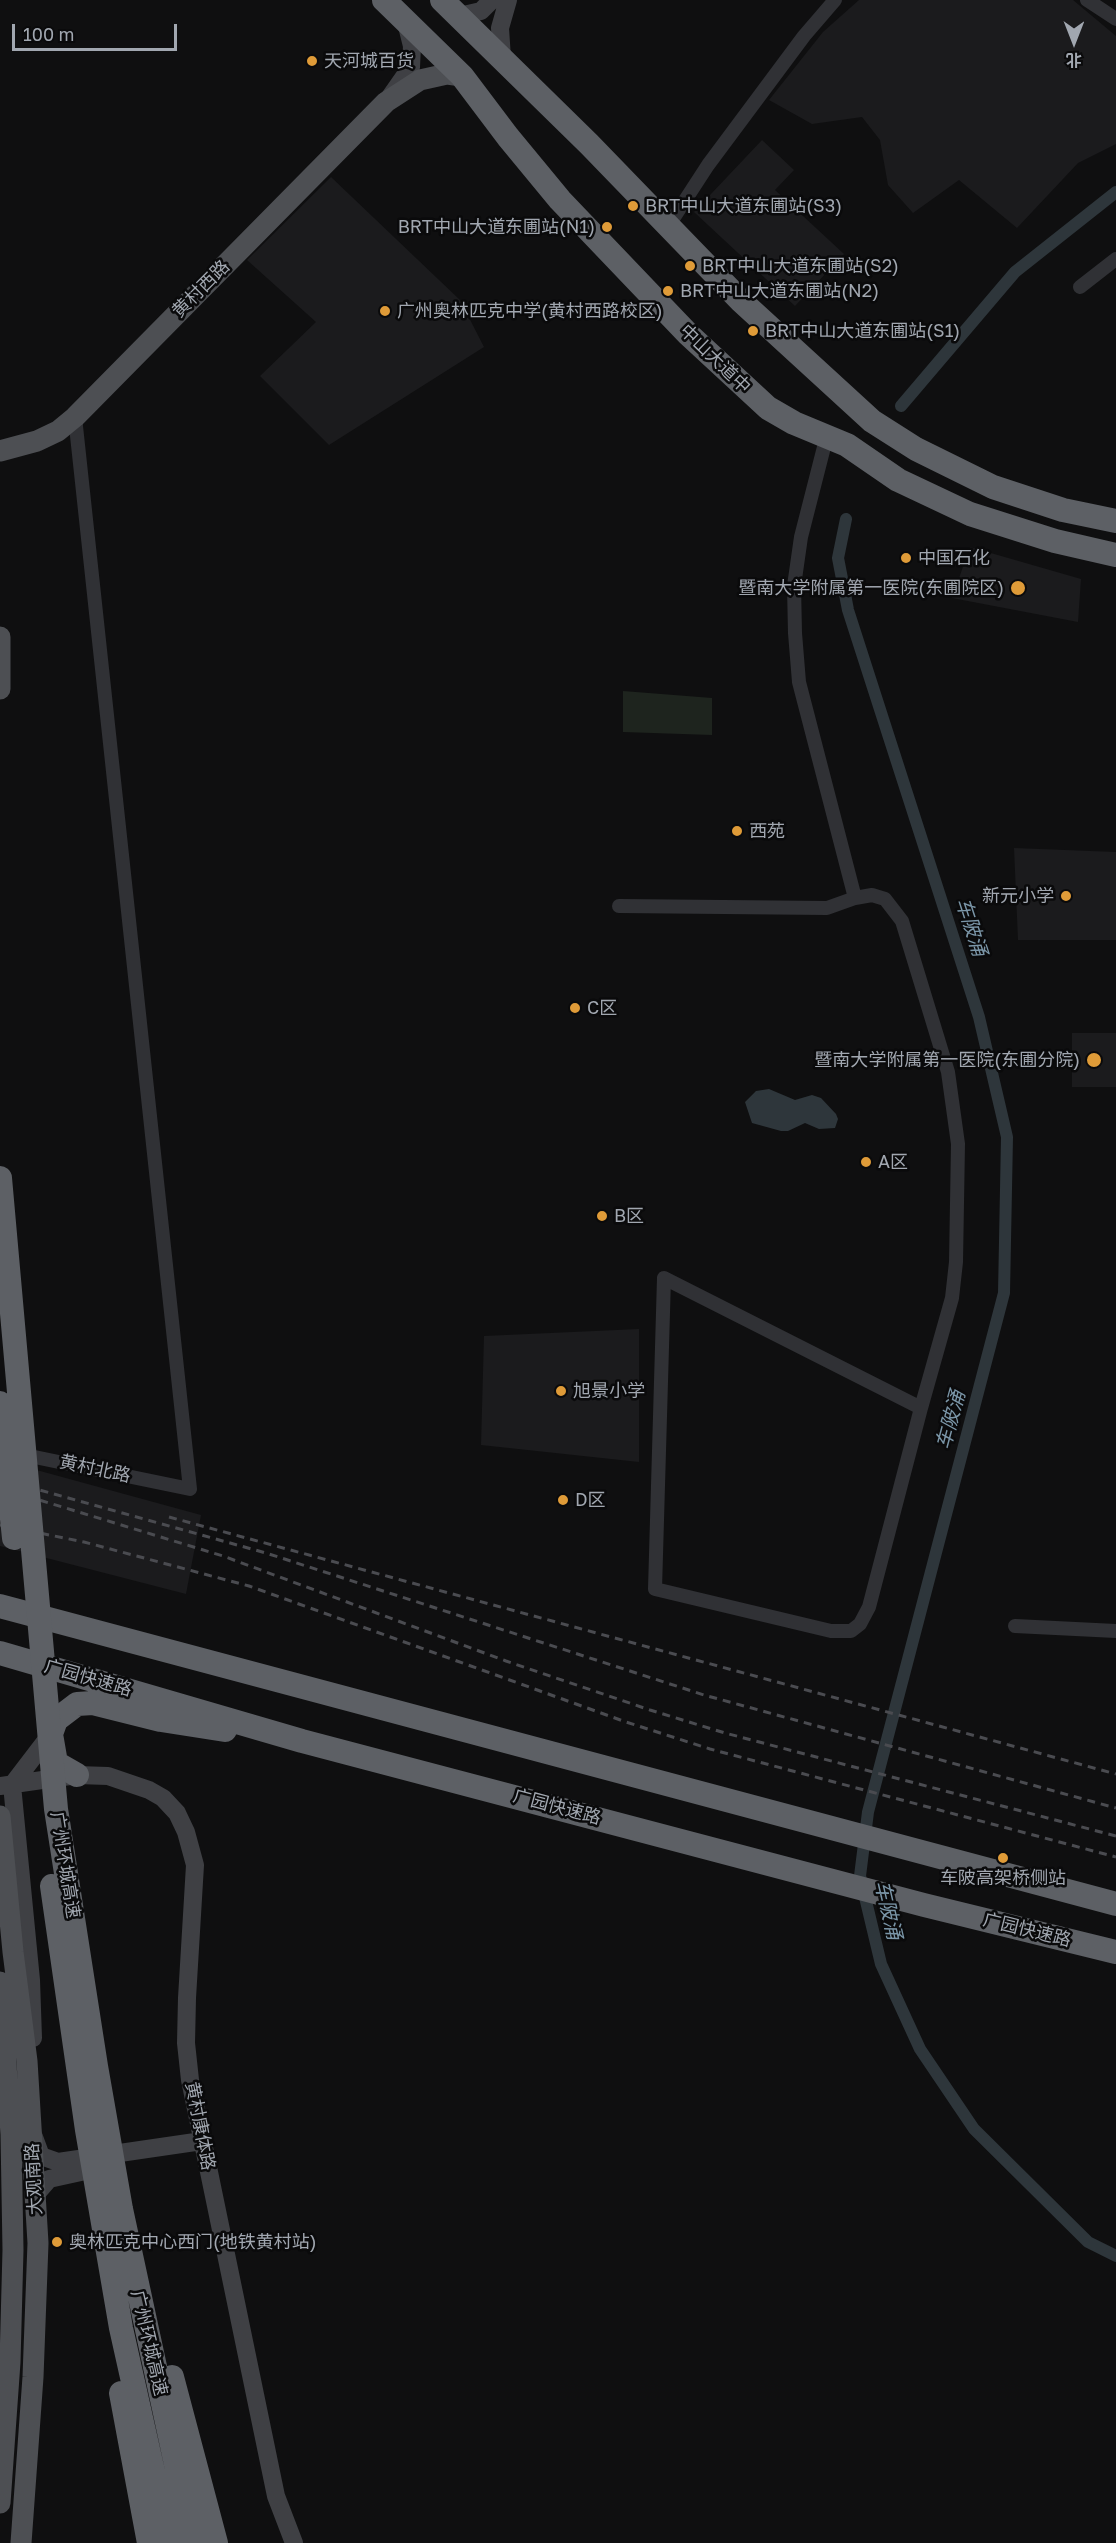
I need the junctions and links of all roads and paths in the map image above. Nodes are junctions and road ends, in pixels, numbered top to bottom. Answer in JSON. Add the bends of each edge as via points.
{"nodes":[{"id":1,"x":384,"y":0,"type":"edge"},
{"id":2,"x":492,"y":0,"type":"edge"},
{"id":3,"x":508,"y":0,"type":"edge"},
{"id":4,"x":835,"y":0,"type":"edge"},
{"id":5,"x":1088,"y":0,"type":"edge"},
{"id":6,"x":451,"y":8,"type":"edge"},
{"id":7,"x":1116,"y":19,"type":"edge"},
{"id":8,"x":406,"y":20,"type":"junction"},
{"id":9,"x":502,"y":58,"type":"junction"},
{"id":10,"x":462,"y":76,"type":"junction"},
{"id":11,"x":386,"y":102,"type":"junction"},
{"id":12,"x":669,"y":225,"type":"junction"},
{"id":13,"x":1116,"y":259,"type":"edge"},
{"id":14,"x":1080,"y":287,"type":"dead end"},
{"id":15,"x":768,"y":408,"type":"junction"},
{"id":16,"x":75,"y":417,"type":"junction"},
{"id":17,"x":824,"y":447,"type":"junction"},
{"id":18,"x":0,"y":451,"type":"edge"},
{"id":19,"x":898,"y":480,"type":"junction"},
{"id":20,"x":1116,"y":521,"type":"edge"},
{"id":21,"x":1116,"y":555,"type":"edge"},
{"id":22,"x":0,"y":637,"type":"edge"},
{"id":23,"x":0,"y":689,"type":"edge"},
{"id":24,"x":855,"y":898,"type":"junction"},
{"id":25,"x":619,"y":906,"type":"dead end"},
{"id":26,"x":0,"y":1178,"type":"edge"},
{"id":27,"x":0,"y":1403,"type":"edge"},
{"id":28,"x":921,"y":1408,"type":"junction"},
{"id":29,"x":0,"y":1450,"type":"edge"},
{"id":30,"x":0,"y":1606,"type":"edge"},
{"id":31,"x":1015,"y":1626,"type":"dead end"},
{"id":32,"x":1116,"y":1631,"type":"edge"},
{"id":33,"x":0,"y":1653,"type":"edge"},
{"id":34,"x":50,"y":1740,"type":"junction"},
{"id":35,"x":302,"y":1741,"type":"junction"},
{"id":36,"x":77,"y":1775,"type":"junction"},
{"id":37,"x":6,"y":1785,"type":"edge"},
{"id":38,"x":1,"y":1823,"type":"edge"},
{"id":39,"x":45,"y":1841,"type":"junction"},
{"id":40,"x":1116,"y":1904,"type":"edge"},
{"id":41,"x":1116,"y":1952,"type":"edge"},
{"id":42,"x":0,"y":1982,"type":"edge"},
{"id":43,"x":0,"y":2098,"type":"edge"},
{"id":44,"x":31,"y":2128,"type":"junction"},
{"id":45,"x":10,"y":2134,"type":"junction"},
{"id":46,"x":203,"y":2146,"type":"junction"},
{"id":47,"x":36,"y":2194,"type":"junction"},
{"id":48,"x":0,"y":2503,"type":"edge"},
{"id":49,"x":21,"y":2543,"type":"edge"},
{"id":50,"x":149,"y":2543,"type":"edge"},
{"id":51,"x":169,"y":2543,"type":"edge"},
{"id":52,"x":192,"y":2543,"type":"edge"},
{"id":53,"x":216,"y":2543,"type":"edge"},
{"id":54,"x":294,"y":2543,"type":"edge"}],
"edges":[{"from":1,"to":8,"type":"highway","name":"中山大道中"},
{"from":2,"to":6,"type":"street","via":[[481,11]]},
{"from":3,"to":9,"type":"street","via":[[500,28]]},
{"from":4,"to":12,"type":"street","via":[[708,165]]},
{"from":5,"to":7,"type":"street"},
{"from":6,"to":9,"type":"highway"},
{"from":8,"to":10,"type":"highway","name":"中山大道中"},
{"from":8,"to":11,"type":"street","via":[[412,46],[411,67]]},
{"from":9,"to":12,"type":"highway"},
{"from":10,"to":11,"type":"main road","name":"黄村西路","via":[[447,74],[420,80]]},
{"from":10,"to":15,"type":"highway","name":"中山大道中","via":[[560,200],[688,334]]},
{"from":11,"to":16,"type":"main road","name":"黄村西路"},
{"from":12,"to":20,"type":"highway","via":[[761,320],[873,421],[894,435],[971,477],[1013,494]]},
{"from":13,"to":14,"type":"street"},
{"from":15,"to":17,"type":"street","via":[[793,431]]},
{"from":15,"to":19,"type":"highway","name":"中山大道中","via":[[847,445]]},
{"from":16,"to":18,"type":"main road","name":"黄村西路","via":[[48,436]]},
{"from":16,"to":29,"type":"street","name":"黄村北路","via":[[190,1489]]},
{"from":17,"to":19,"type":"street","via":[[862,468]]},
{"from":17,"to":24,"type":"street","via":[[801,537],[794,586],[795,633],[800,682]]},
{"from":19,"to":21,"type":"highway","name":"中山大道中","via":[[989,521]]},
{"from":22,"to":23,"type":"main road"},
{"from":24,"to":25,"type":"street","via":[[827,908]]},
{"from":24,"to":28,"type":"street","via":[[873,895],[885,899],[903,921],[948,1072],[958,1144],[952,1298]]},
{"from":26,"to":34,"type":"highway","name":"广州环城高速","bridge":true},
{"from":27,"to":39,"type":"highway","name":"广州环城高速","bridge":true},
{"from":28,"to":28,"type":"street","via":[[869,1607],[851,1631],[831,1631],[655,1589],[664,1278]]},
{"from":30,"to":40,"type":"highway"},
{"from":31,"to":32,"type":"street"},
{"from":33,"to":35,"type":"highway","name":"广园快速路"},
{"from":34,"to":35,"type":"highway","via":[[56,1720],[85,1702],[161,1720]]},
{"from":34,"to":36,"type":"highway","via":[[56,1762]]},
{"from":34,"to":37,"type":"street"},
{"from":34,"to":52,"type":"highway","name":"广州环城高速","bridge":true,"via":[[62,1845],[108,2139],[135,2284]]},
{"from":34,"to":53,"type":"highway","bridge":true,"via":[[62,1834],[128,2193]]},
{"from":35,"to":41,"type":"highway","name":"广园快速路"},
{"from":36,"to":37,"type":"street","name":"黄村康体路"},
{"from":36,"to":46,"type":"street","name":"黄村康体路","via":[[108,1776],[163,1798],[177,1813],[192,1848],[195,1884],[186,2043]]},
{"from":37,"to":44,"type":"street","via":[[31,1980]]},
{"from":38,"to":44,"type":"main road","name":"大观南路"},
{"from":39,"to":50,"type":"highway","bridge":true,"via":[[73,2082],[129,2448]]},
{"from":39,"to":51,"type":"highway","name":"广州环城高速","bridge":true,"via":[[87,2130],[121,2328]]},
{"from":42,"to":45,"type":"main road","name":"大观南路"},
{"from":43,"to":45,"type":"street"},
{"from":44,"to":46,"type":"street","via":[[41,2156],[58,2162]]},
{"from":44,"to":47,"type":"main road","name":"大观南路"},
{"from":45,"to":48,"type":"main road","name":"大观南路","via":[[13,2306]]},
{"from":46,"to":47,"type":"street","via":[[66,2174],[49,2179]]},
{"from":46,"to":54,"type":"street","name":"黄村康体路","via":[[276,2496]]},
{"from":47,"to":49,"type":"main road","name":"大观南路","via":[[36,2326]]}]}
